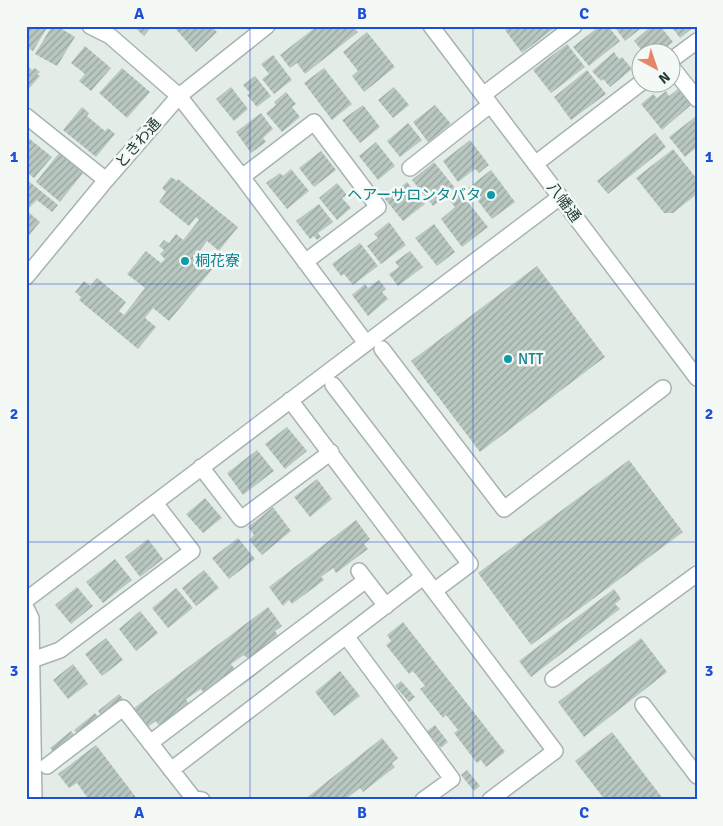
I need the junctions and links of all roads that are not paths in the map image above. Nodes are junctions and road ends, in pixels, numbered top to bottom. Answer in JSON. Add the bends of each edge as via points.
{"nodes":[{"id":1,"x":90,"y":26,"type":"edge"},
{"id":2,"x":267,"y":26,"type":"edge"},
{"id":3,"x":574,"y":26,"type":"edge"},
{"id":4,"x":433,"y":27,"type":"edge"},
{"id":5,"x":697,"y":41,"type":"edge"},
{"id":6,"x":680,"y":54,"type":"edge"},
{"id":7,"x":680,"y":77,"type":"edge"},
{"id":8,"x":630,"y":91,"type":"edge"},
{"id":9,"x":180,"y":96,"type":"junction"},
{"id":10,"x":697,"y":99,"type":"edge"},
{"id":11,"x":487,"y":100,"type":"junction"},
{"id":12,"x":26,"y":116,"type":"edge"},
{"id":13,"x":535,"y":164,"type":"junction"},
{"id":14,"x":410,"y":168,"type":"dead end"},
{"id":15,"x":242,"y":177,"type":"junction"},
{"id":16,"x":106,"y":180,"type":"junction"},
{"id":17,"x":560,"y":197,"type":"junction"},
{"id":18,"x":306,"y":262,"type":"junction"},
{"id":19,"x":26,"y":277,"type":"edge"},
{"id":20,"x":366,"y":343,"type":"junction"},
{"id":21,"x":382,"y":349,"type":"dead end"},
{"id":22,"x":697,"y":378,"type":"edge"},
{"id":23,"x":333,"y":385,"type":"dead end"},
{"id":24,"x":663,"y":388,"type":"dead end"},
{"id":25,"x":290,"y":400,"type":"junction"},
{"id":26,"x":331,"y":452,"type":"junction"},
{"id":27,"x":201,"y":467,"type":"junction"},
{"id":28,"x":155,"y":503,"type":"junction"},
{"id":29,"x":697,"y":574,"type":"edge"},
{"id":30,"x":423,"y":577,"type":"junction"},
{"id":31,"x":434,"y":591,"type":"junction"},
{"id":32,"x":26,"y":600,"type":"edge"},
{"id":33,"x":386,"y":606,"type":"junction"},
{"id":34,"x":26,"y":608,"type":"edge"},
{"id":35,"x":346,"y":636,"type":"junction"},
{"id":36,"x":32,"y":660,"type":"junction"},
{"id":37,"x":553,"y":679,"type":"dead end"},
{"id":38,"x":643,"y":705,"type":"dead end"},
{"id":39,"x":150,"y":742,"type":"junction"},
{"id":40,"x":36,"y":765,"type":"edge"},
{"id":41,"x":171,"y":770,"type":"junction"},
{"id":42,"x":697,"y":776,"type":"edge"},
{"id":43,"x":34,"y":800,"type":"edge"},
{"id":44,"x":202,"y":800,"type":"edge"},
{"id":45,"x":424,"y":800,"type":"edge"},
{"id":46,"x":490,"y":800,"type":"edge"}],
"edges":[{"from":1,"to":9,"type":"street","via":[[110,36]]},
{"from":2,"to":9,"type":"street","name":"ときわ通"},
{"from":3,"to":11,"type":"street"},
{"from":4,"to":11,"type":"street","name":"八幡通"},
{"from":5,"to":6,"type":"street"},
{"from":7,"to":10,"type":"street"},
{"from":8,"to":13,"type":"street"},
{"from":9,"to":15,"type":"street"},
{"from":9,"to":16,"type":"street","name":"ときわ通"},
{"from":11,"to":13,"type":"street","name":"八幡通"},
{"from":11,"to":14,"type":"street"},
{"from":12,"to":16,"type":"street"},
{"from":13,"to":17,"type":"street","name":"八幡通"},
{"from":15,"to":18,"type":"street"},
{"from":15,"to":18,"type":"street","via":[[314,122],[378,207]]},
{"from":16,"to":19,"type":"street","name":"ときわ通"},
{"from":17,"to":20,"type":"street"},
{"from":17,"to":22,"type":"street","name":"八幡通"},
{"from":18,"to":20,"type":"street"},
{"from":20,"to":25,"type":"street"},
{"from":21,"to":24,"type":"street","via":[[504,509]]},
{"from":23,"to":31,"type":"street","via":[[470,564]]},
{"from":25,"to":26,"type":"street"},
{"from":25,"to":27,"type":"street"},
{"from":26,"to":27,"type":"street","via":[[241,519]]},
{"from":26,"to":30,"type":"street"},
{"from":27,"to":28,"type":"street"},
{"from":28,"to":32,"type":"street"},
{"from":28,"to":36,"type":"street","via":[[192,551],[60,650]]},
{"from":29,"to":37,"type":"street"},
{"from":30,"to":31,"type":"street"},
{"from":30,"to":33,"type":"street"},
{"from":31,"to":46,"type":"street","via":[[555,751]]},
{"from":33,"to":35,"type":"street"},
{"from":33,"to":39,"type":"street","via":[[362,575]]},
{"from":34,"to":36,"type":"street","via":[[31,618]]},
{"from":35,"to":41,"type":"street"},
{"from":35,"to":45,"type":"street","via":[[452,778]]},
{"from":36,"to":40,"type":"street"},
{"from":38,"to":42,"type":"street"},
{"from":39,"to":40,"type":"street","via":[[124,708]]},
{"from":39,"to":41,"type":"street"},
{"from":40,"to":43,"type":"street"},
{"from":41,"to":44,"type":"street","via":[[194,799]]}]}
